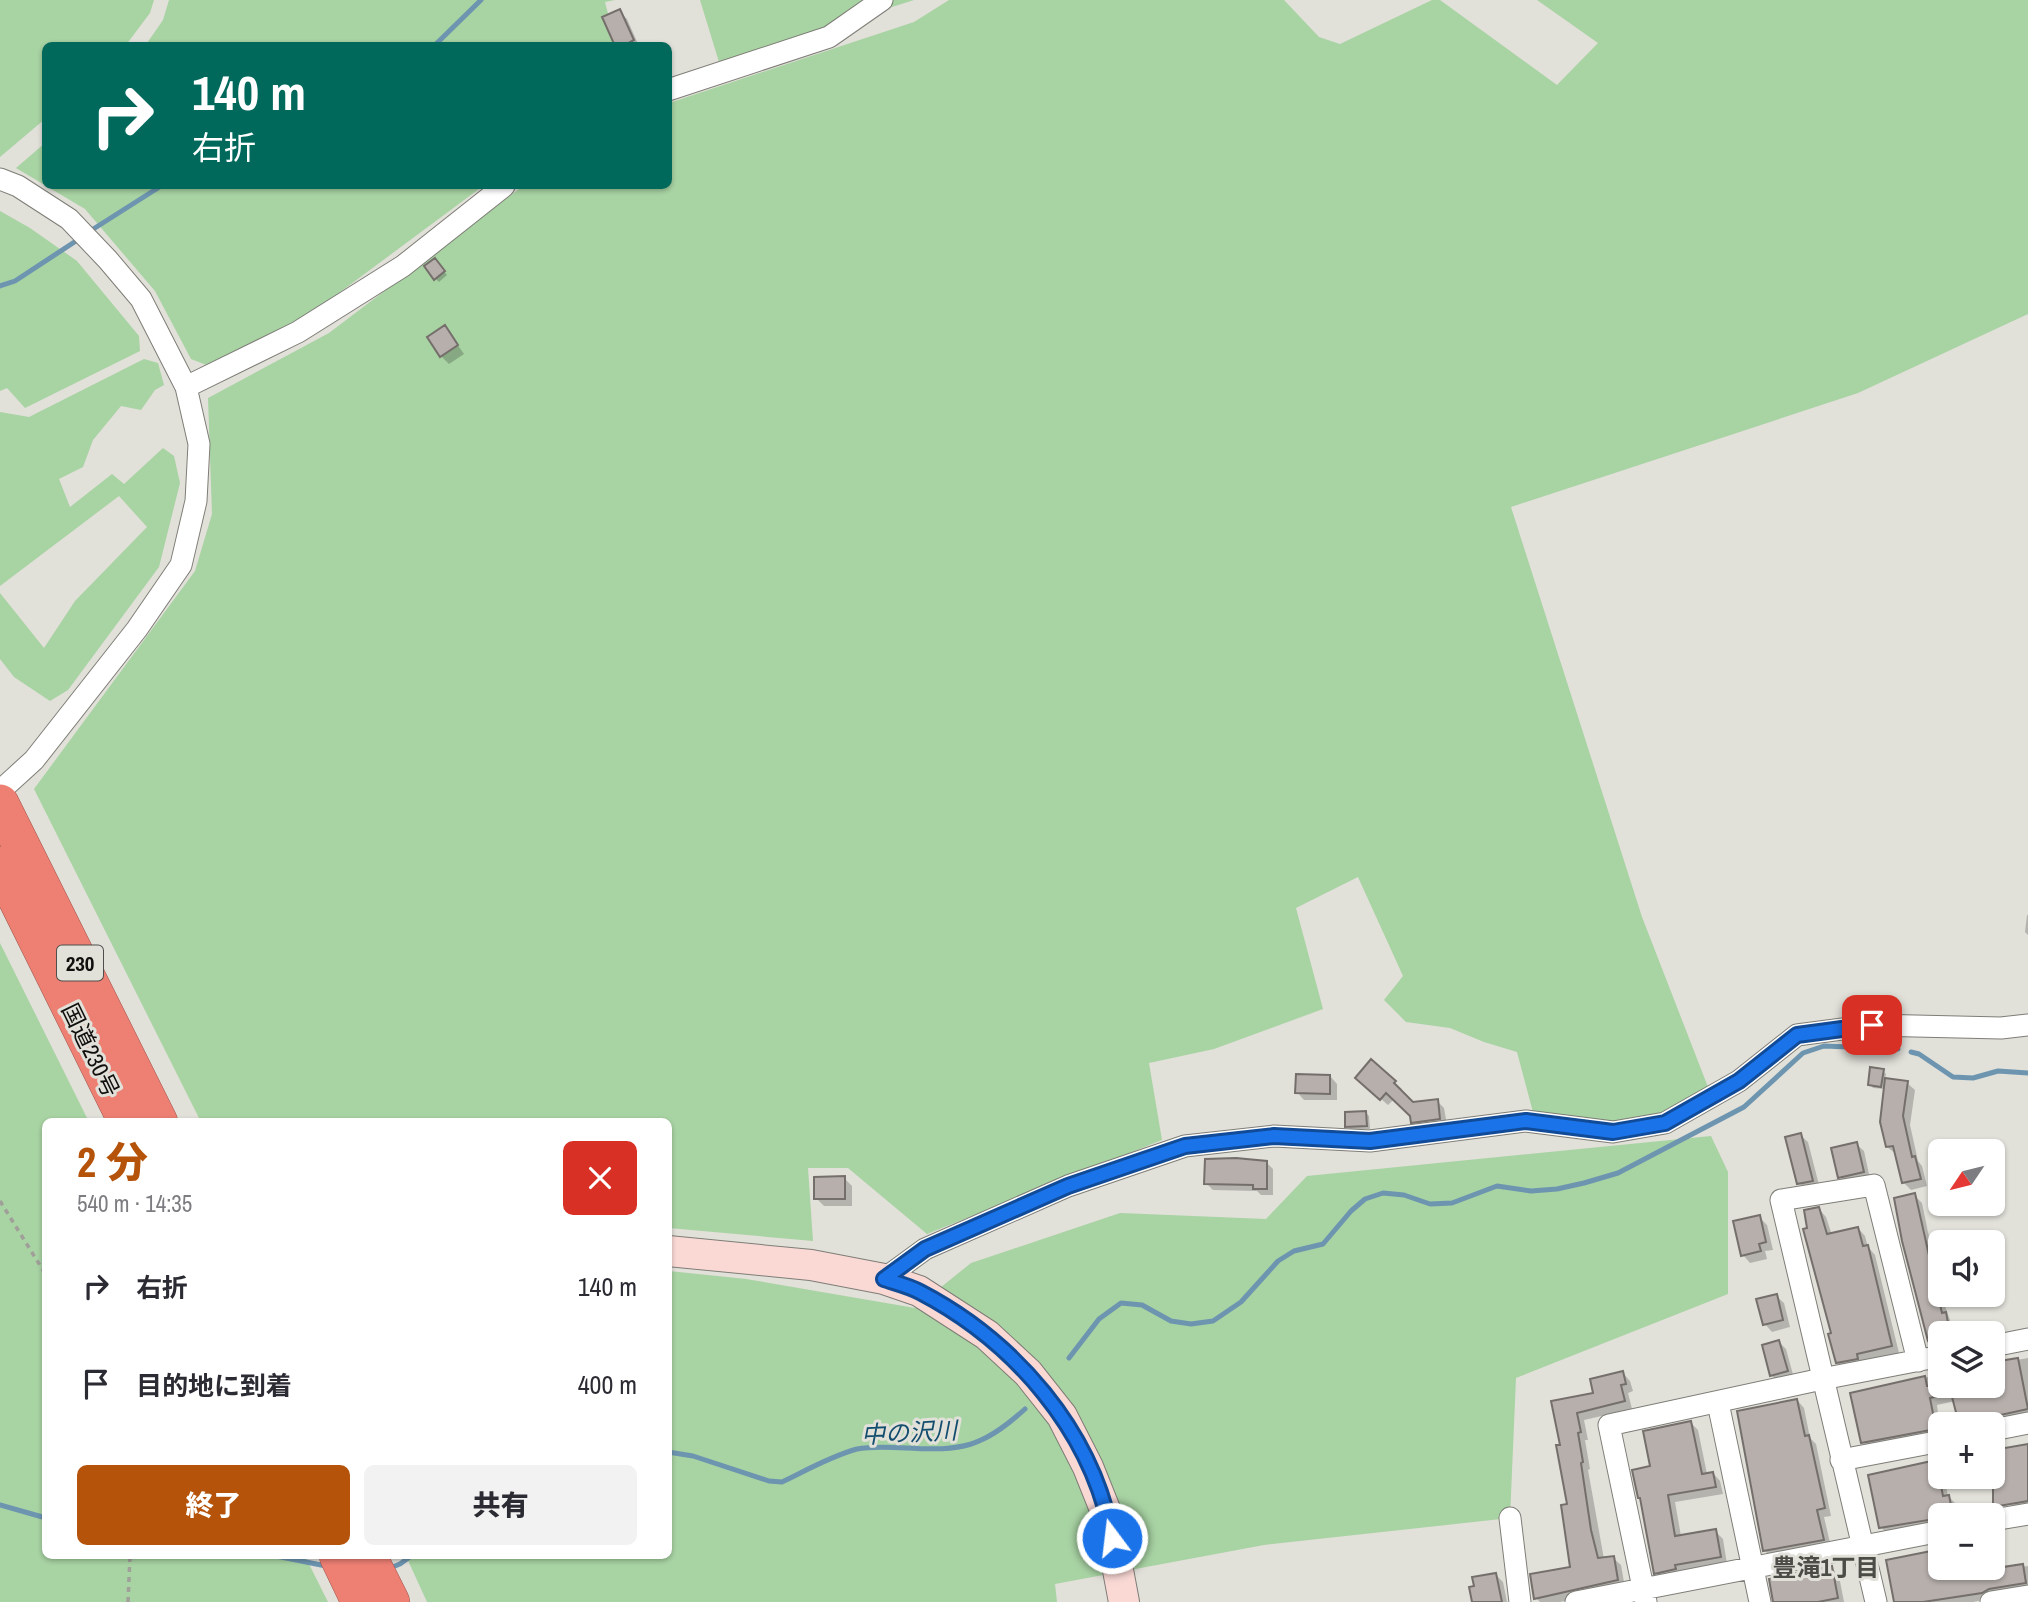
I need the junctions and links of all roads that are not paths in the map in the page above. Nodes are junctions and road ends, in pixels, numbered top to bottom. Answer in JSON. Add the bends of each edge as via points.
{"nodes":[{"id":1,"x":882,"y":0,"type":"edge"},
{"id":2,"x":672,"y":89,"type":"edge"},
{"id":3,"x":0,"y":179,"type":"edge"},
{"id":4,"x":500,"y":189,"type":"edge"},
{"id":5,"x":186,"y":387,"type":"junction"},
{"id":6,"x":0,"y":791,"type":"edge"},
{"id":7,"x":0,"y":803,"type":"edge"},
{"id":8,"x":0,"y":865,"type":"edge"},
{"id":9,"x":2028,"y":1025,"type":"edge"},
{"id":10,"x":125,"y":1118,"type":"edge"},
{"id":11,"x":157,"y":1118,"type":"edge"},
{"id":12,"x":672,"y":1251,"type":"edge"},
{"id":13,"x":884,"y":1279,"type":"junction"},
{"id":14,"x":2028,"y":1339,"type":"edge"},
{"id":15,"x":2005,"y":1344,"type":"edge"},
{"id":16,"x":1928,"y":1359,"type":"edge"},
{"id":17,"x":1919,"y":1361,"type":"junction"},
{"id":18,"x":1822,"y":1379,"type":"junction"},
{"id":19,"x":1718,"y":1403,"type":"junction"},
{"id":20,"x":2028,"y":1423,"type":"edge"},
{"id":21,"x":2005,"y":1428,"type":"edge"},
{"id":22,"x":1928,"y":1443,"type":"edge"},
{"id":23,"x":1841,"y":1460,"type":"junction"},
{"id":24,"x":2028,"y":1514,"type":"edge"},
{"id":25,"x":1510,"y":1518,"type":"dead end"},
{"id":26,"x":2005,"y":1518,"type":"edge"},
{"id":27,"x":1928,"y":1533,"type":"edge"},
{"id":28,"x":1862,"y":1546,"type":"junction"},
{"id":29,"x":339,"y":1559,"type":"edge"},
{"id":30,"x":370,"y":1559,"type":"edge"},
{"id":31,"x":1753,"y":1567,"type":"junction"},
{"id":32,"x":1645,"y":1595,"type":"edge"},
{"id":33,"x":2028,"y":1596,"type":"edge"},
{"id":34,"x":360,"y":1602,"type":"edge"},
{"id":35,"x":391,"y":1602,"type":"edge"},
{"id":36,"x":1124,"y":1602,"type":"edge"},
{"id":37,"x":1520,"y":1602,"type":"edge"},
{"id":38,"x":1576,"y":1602,"type":"edge"},
{"id":39,"x":1759,"y":1602,"type":"edge"},
{"id":40,"x":1876,"y":1602,"type":"edge"},
{"id":41,"x":1991,"y":1602,"type":"edge"}],
"edges":[{"from":1,"to":2,"type":"street","via":[[829,37]]},
{"from":3,"to":5,"type":"street","via":[[69,219],[108,260],[141,299]]},
{"from":4,"to":5,"type":"street","via":[[403,266],[298,332]]},
{"from":5,"to":6,"type":"street","via":[[199,444],[196,501],[181,565],[34,760]]},
{"from":7,"to":11,"type":"highway","name":"国道230号","number":"230"},
{"from":8,"to":10,"type":"highway","name":"国道230号","number":"230"},
{"from":9,"to":13,"type":"street","via":[[1872,1025],[1797,1035],[1739,1081],[1665,1123],[1613,1132],[1526,1121],[1370,1141],[1274,1136],[1185,1146],[1068,1186],[925,1249]]},
{"from":12,"to":13,"type":"street","via":[[811,1265]]},
{"from":13,"to":36,"type":"street","via":[[919,1291],[987,1335],[1028,1373],[1062,1416],[1108,1517]]},
{"from":14,"to":15,"type":"street"},
{"from":16,"to":17,"type":"street"},
{"from":17,"to":18,"type":"street"},
{"from":17,"to":18,"type":"street","via":[[1874,1185],[1781,1200]]},
{"from":18,"to":19,"type":"street"},
{"from":18,"to":23,"type":"street"},
{"from":19,"to":31,"type":"street"},
{"from":19,"to":32,"type":"street","via":[[1609,1425]]},
{"from":20,"to":21,"type":"street"},
{"from":22,"to":23,"type":"street"},
{"from":23,"to":28,"type":"street"},
{"from":24,"to":26,"type":"street"},
{"from":25,"to":37,"type":"street"},
{"from":27,"to":28,"type":"street"},
{"from":28,"to":31,"type":"street"},
{"from":28,"to":40,"type":"street"},
{"from":29,"to":34,"type":"highway"},
{"from":30,"to":35,"type":"highway"},
{"from":31,"to":32,"type":"street"},
{"from":31,"to":39,"type":"street"},
{"from":32,"to":38,"type":"street"},
{"from":33,"to":41,"type":"street"}]}
